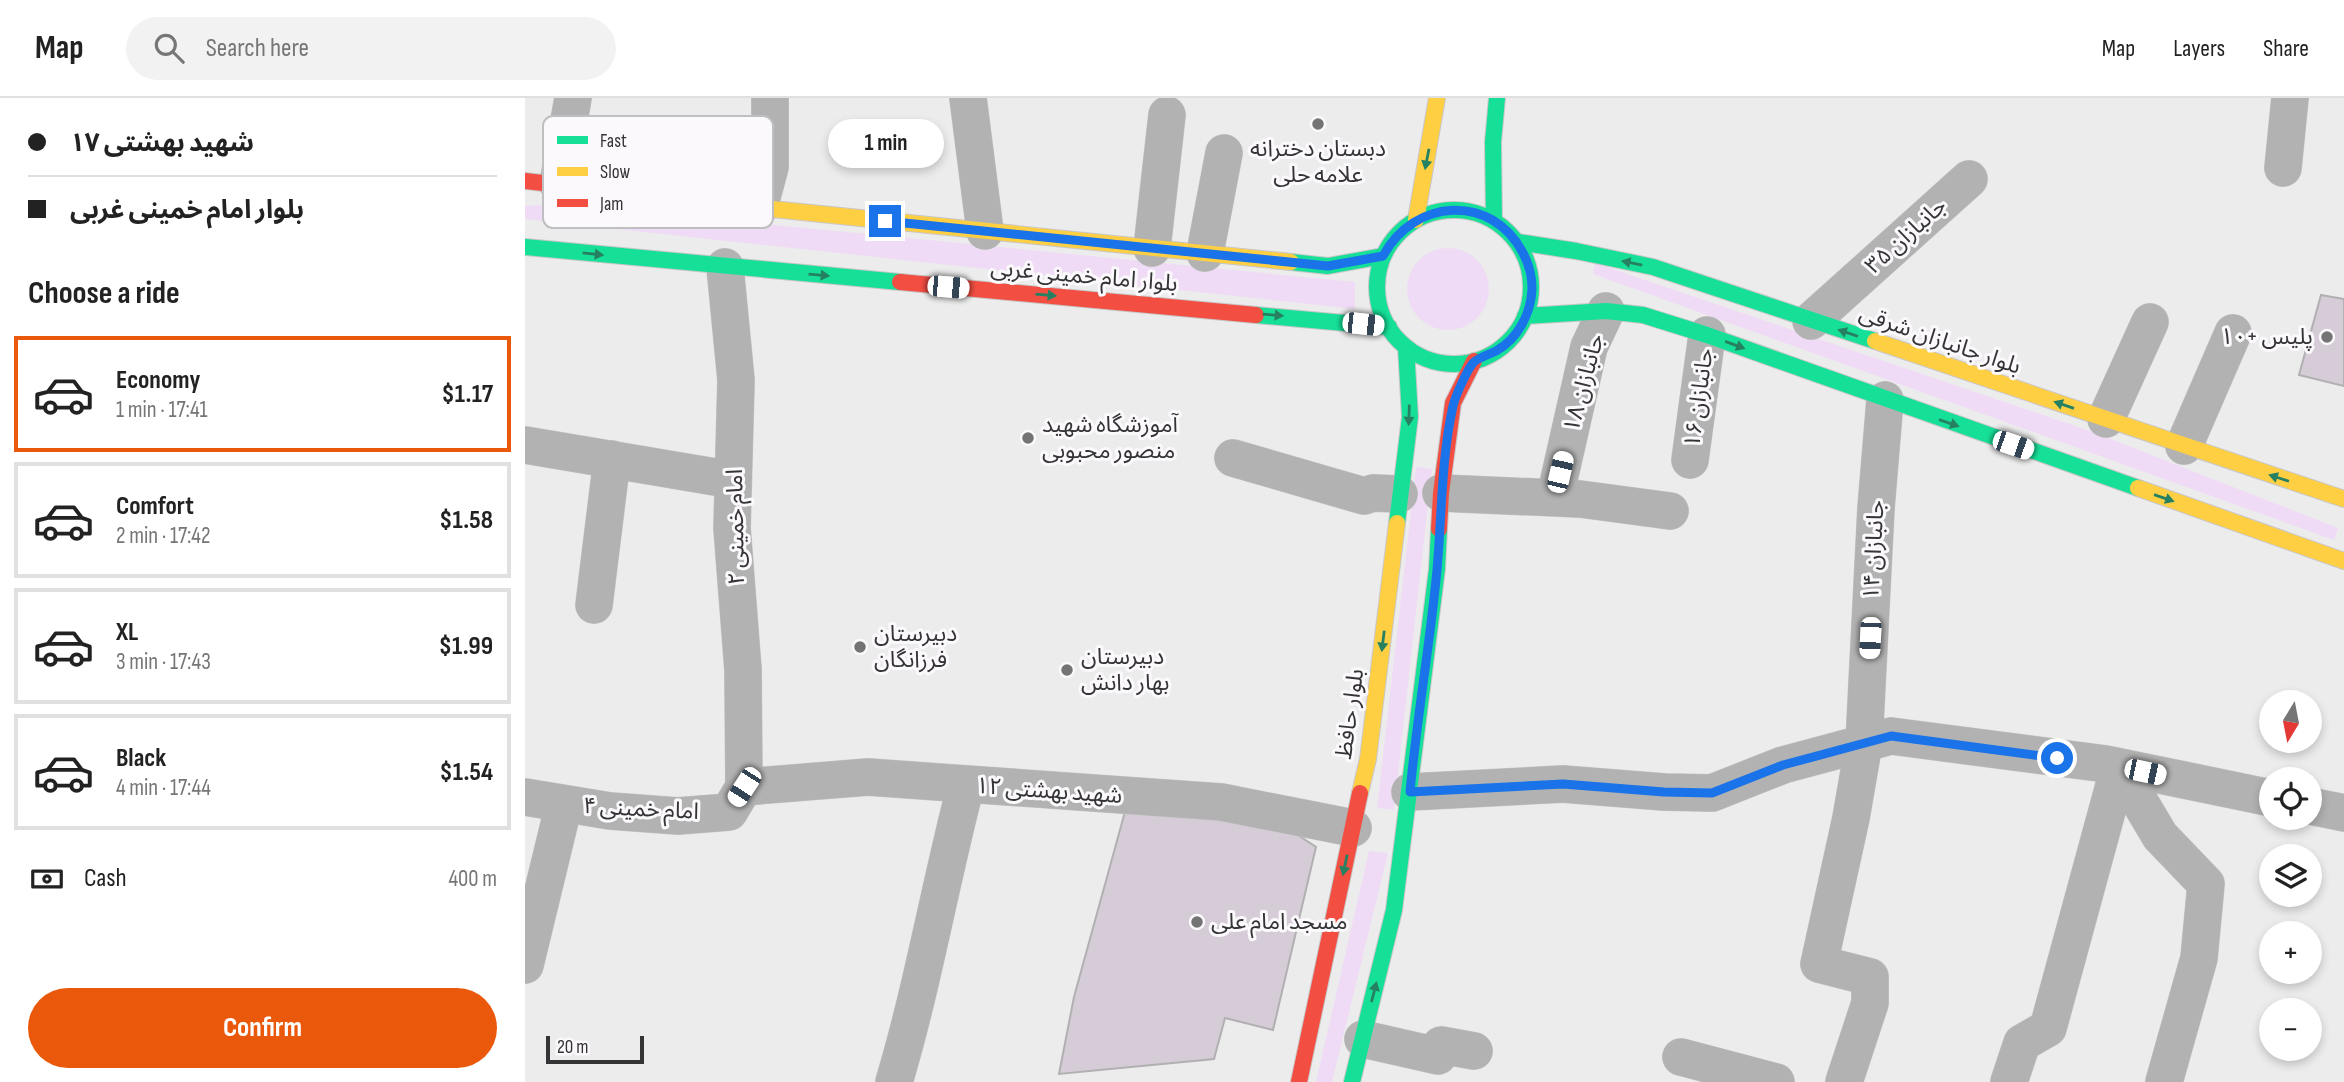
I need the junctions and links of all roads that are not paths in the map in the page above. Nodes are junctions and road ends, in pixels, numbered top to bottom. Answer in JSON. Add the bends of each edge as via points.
{"nodes":[{"id":1,"x":573,"y":98,"type":"edge"},
{"id":2,"x":770,"y":98,"type":"edge"},
{"id":3,"x":968,"y":98,"type":"edge"},
{"id":4,"x":1437,"y":98,"type":"edge"},
{"id":5,"x":1497,"y":98,"type":"edge"},
{"id":6,"x":2290,"y":98,"type":"edge"},
{"id":7,"x":1167,"y":115,"type":"dead end"},
{"id":8,"x":566,"y":116,"type":"edge"},
{"id":9,"x":770,"y":116,"type":"edge"},
{"id":10,"x":1224,"y":153,"type":"dead end"},
{"id":11,"x":2283,"y":168,"type":"dead end"},
{"id":12,"x":1969,"y":179,"type":"dead end"},
{"id":13,"x":773,"y":209,"type":"edge"},
{"id":14,"x":1416,"y":220,"type":"junction"},
{"id":15,"x":1494,"y":221,"type":"junction"},
{"id":16,"x":985,"y":231,"type":"junction"},
{"id":17,"x":1518,"y":243,"type":"junction"},
{"id":18,"x":525,"y":247,"type":"edge"},
{"id":19,"x":1151,"y":248,"type":"junction"},
{"id":20,"x":1205,"y":253,"type":"junction"},
{"id":21,"x":1383,"y":256,"type":"junction"},
{"id":22,"x":725,"y":267,"type":"junction"},
{"id":23,"x":1606,"y":311,"type":"junction"},
{"id":24,"x":1525,"y":316,"type":"junction"},
{"id":25,"x":1811,"y":321,"type":"junction"},
{"id":26,"x":2150,"y":322,"type":"dead end"},
{"id":27,"x":1389,"y":327,"type":"junction"},
{"id":28,"x":2232,"y":333,"type":"dead end"},
{"id":29,"x":1707,"y":335,"type":"junction"},
{"id":30,"x":1406,"y":346,"type":"junction"},
{"id":31,"x":1474,"y":361,"type":"junction"},
{"id":32,"x":1885,"y":400,"type":"junction"},
{"id":33,"x":2106,"y":419,"type":"junction"},
{"id":34,"x":525,"y":445,"type":"edge"},
{"id":35,"x":2184,"y":446,"type":"junction"},
{"id":36,"x":612,"y":458,"type":"junction"},
{"id":37,"x":1233,"y":458,"type":"dead end"},
{"id":38,"x":1690,"y":460,"type":"dead end"},
{"id":39,"x":733,"y":480,"type":"junction"},
{"id":40,"x":1441,"y":493,"type":"junction"},
{"id":41,"x":1399,"y":494,"type":"junction"},
{"id":42,"x":1555,"y":497,"type":"junction"},
{"id":43,"x":2344,"y":499,"type":"edge"},
{"id":44,"x":1670,"y":511,"type":"dead end"},
{"id":45,"x":2344,"y":561,"type":"edge"},
{"id":46,"x":594,"y":605,"type":"dead end"},
{"id":47,"x":1864,"y":743,"type":"junction"},
{"id":48,"x":2119,"y":767,"type":"junction"},
{"id":49,"x":966,"y":785,"type":"junction"},
{"id":50,"x":744,"y":787,"type":"junction"},
{"id":51,"x":1410,"y":792,"type":"junction"},
{"id":52,"x":2259,"y":796,"type":"edge"},
{"id":53,"x":525,"y":797,"type":"edge"},
{"id":54,"x":564,"y":803,"type":"junction"},
{"id":55,"x":2322,"y":808,"type":"edge"},
{"id":56,"x":2344,"y":813,"type":"edge"},
{"id":57,"x":1353,"y":828,"type":"junction"},
{"id":58,"x":525,"y":965,"type":"edge"},
{"id":59,"x":1363,"y":1039,"type":"junction"},
{"id":60,"x":1474,"y":1051,"type":"dead end"},
{"id":61,"x":1681,"y":1058,"type":"dead end"},
{"id":62,"x":894,"y":1082,"type":"edge"},
{"id":63,"x":1299,"y":1082,"type":"edge"},
{"id":64,"x":1352,"y":1082,"type":"edge"},
{"id":65,"x":1776,"y":1082,"type":"edge"},
{"id":66,"x":1844,"y":1082,"type":"edge"},
{"id":67,"x":2009,"y":1082,"type":"edge"},
{"id":68,"x":2164,"y":1082,"type":"edge"}],
"edges":[{"from":1,"to":8,"type":"street"},
{"from":2,"to":9,"type":"street"},
{"from":3,"to":16,"type":"street"},
{"from":4,"to":14,"type":"main road","one_way":true},
{"from":5,"to":15,"type":"main road"},
{"from":6,"to":11,"type":"street"},
{"from":7,"to":19,"type":"street"},
{"from":10,"to":20,"type":"street"},
{"from":12,"to":25,"type":"street","name":"جانبازان ۳۵"},
{"from":13,"to":16,"type":"main road","name":"بلوار امام خمینی غربی"},
{"from":14,"to":15,"type":"main road","via":[[1446,210],[1472,211]]},
{"from":14,"to":21,"type":"main road","via":[[1398,233]]},
{"from":15,"to":17,"type":"main road"},
{"from":16,"to":19,"type":"main road","name":"بلوار امام خمینی غربی"},
{"from":17,"to":24,"type":"main road","via":[[1529,264],[1532,287]]},
{"from":25,"to":17,"type":"main road","name":"بلوار جانبازان شرقی","one_way":true,"via":[[1653,267]]},
{"from":18,"to":22,"type":"main road","name":"بلوار امام خمینی غربی","one_way":true},
{"from":19,"to":20,"type":"main road","name":"بلوار امام خمینی غربی"},
{"from":20,"to":21,"type":"main road","name":"بلوار امام خمینی غربی","via":[[1328,266]]},
{"from":21,"to":27,"type":"main road","via":[[1377,280],[1379,307]]},
{"from":22,"to":27,"type":"main road","name":"بلوار امام خمینی غربی","one_way":true},
{"from":22,"to":39,"type":"street","name":"امام خمینی ۲","via":[[736,380]]},
{"from":23,"to":24,"type":"main road"},
{"from":23,"to":29,"type":"main road","via":[[1643,315]]},
{"from":23,"to":42,"type":"street","name":"جانبازان ۱۸","via":[[1589,347]]},
{"from":24,"to":31,"type":"main road","via":[[1501,348]]},
{"from":33,"to":25,"type":"main road","name":"بلوار جانبازان شرقی","one_way":true},
{"from":26,"to":33,"type":"street"},
{"from":27,"to":30,"type":"main road"},
{"from":28,"to":35,"type":"street"},
{"from":29,"to":32,"type":"main road","one_way":true},
{"from":29,"to":38,"type":"street","name":"جانبازان ۱۶"},
{"from":30,"to":31,"type":"main road","via":[[1433,361]]},
{"from":30,"to":41,"type":"main road","name":"بلوار حافظ","one_way":true,"via":[[1410,417]]},
{"from":31,"to":40,"type":"main road","via":[[1453,403]]},
{"from":32,"to":45,"type":"main road","one_way":true},
{"from":32,"to":47,"type":"street","name":"جانبازان ۱۴"},
{"from":33,"to":35,"type":"main road","name":"بلوار جانبازان شرقی"},
{"from":34,"to":36,"type":"street"},
{"from":43,"to":35,"type":"main road","name":"بلوار جانبازان شرقی","one_way":true},
{"from":36,"to":39,"type":"street"},
{"from":36,"to":46,"type":"street"},
{"from":37,"to":41,"type":"street","via":[[1364,496]]},
{"from":39,"to":50,"type":"street","name":"امام خمینی ۲"},
{"from":40,"to":42,"type":"street"},
{"from":40,"to":51,"type":"main road","via":[[1437,569]]},
{"from":41,"to":57,"type":"main road","name":"بلوار حافظ","one_way":true,"via":[[1368,759]]},
{"from":42,"to":44,"type":"street"},
{"from":47,"to":48,"type":"street","via":[[1891,736]]},
{"from":47,"to":51,"type":"street","via":[[1783,765],[1712,793],[1563,784]]},
{"from":47,"to":66,"type":"street","name":"جانبازان ۱۴","via":[[1819,964],[1870,977],[1870,1003]]},
{"from":48,"to":52,"type":"street"},
{"from":48,"to":67,"type":"street","via":[[2048,1028],[2022,1043]]},
{"from":48,"to":68,"type":"street","via":[[2161,835],[2206,884],[2199,958]]},
{"from":49,"to":50,"type":"street","name":"شهید بهشتی ۱۲","via":[[867,777]]},
{"from":49,"to":57,"type":"street","name":"شهید بهشتی ۱۲","via":[[1221,802]]},
{"from":49,"to":62,"type":"street"},
{"from":50,"to":54,"type":"street","name":"امام خمینی ۴","via":[[729,812],[678,816]]},
{"from":59,"to":51,"type":"main road","one_way":true,"via":[[1394,910]]},
{"from":53,"to":54,"type":"street","name":"امام خمینی ۴"},
{"from":54,"to":58,"type":"street"},
{"from":55,"to":56,"type":"street"},
{"from":57,"to":63,"type":"main road","name":"بلوار حافظ","one_way":true},
{"from":59,"to":60,"type":"street","via":[[1438,1056],[1441,1045]]},
{"from":59,"to":64,"type":"main road"},
{"from":61,"to":65,"type":"street"}]}
